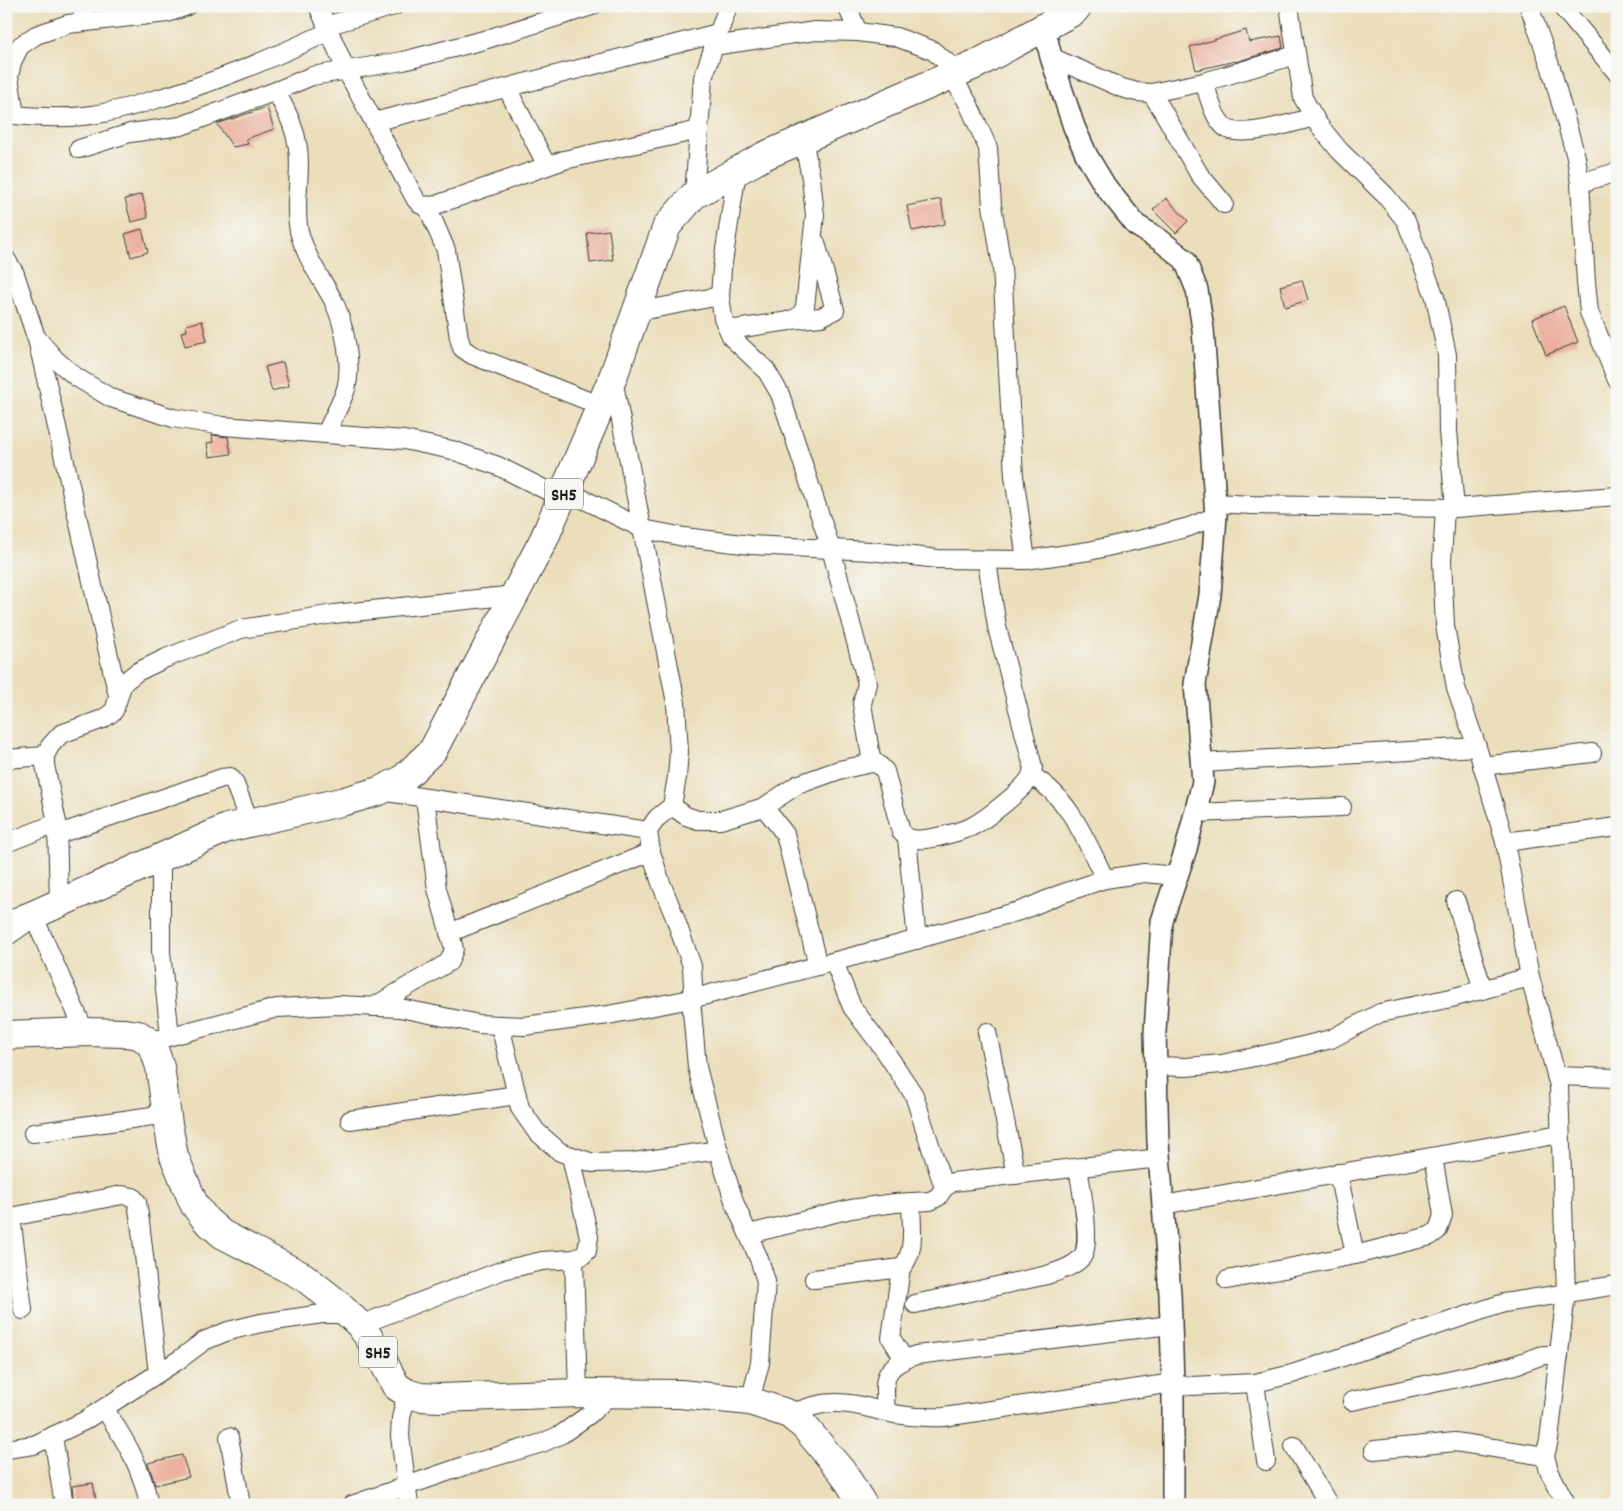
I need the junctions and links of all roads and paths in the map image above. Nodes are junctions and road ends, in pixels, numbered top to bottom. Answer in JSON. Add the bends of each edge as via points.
{"nodes":[{"id":1,"x":187,"y":6,"type":"edge"},
{"id":2,"x":318,"y":6,"type":"edge"},
{"id":3,"x":394,"y":6,"type":"edge"},
{"id":4,"x":592,"y":6,"type":"edge"},
{"id":5,"x":728,"y":6,"type":"edge"},
{"id":6,"x":847,"y":6,"type":"edge"},
{"id":7,"x":1078,"y":6,"type":"edge"},
{"id":8,"x":1289,"y":6,"type":"edge"},
{"id":9,"x":1529,"y":6,"type":"edge"},
{"id":10,"x":1561,"y":6,"type":"edge"},
{"id":11,"x":84,"y":14,"type":"edge"},
{"id":12,"x":1044,"y":27,"type":"junction"},
{"id":13,"x":327,"y":29,"type":"junction"},
{"id":14,"x":858,"y":32,"type":"junction"},
{"id":15,"x":716,"y":40,"type":"junction"},
{"id":16,"x":1296,"y":55,"type":"junction"},
{"id":17,"x":1051,"y":57,"type":"junction"},
{"id":18,"x":346,"y":70,"type":"junction"},
{"id":19,"x":1617,"y":72,"type":"edge"},
{"id":20,"x":955,"y":74,"type":"junction"},
{"id":21,"x":1204,"y":82,"type":"junction"},
{"id":22,"x":507,"y":88,"type":"junction"},
{"id":23,"x":276,"y":92,"type":"junction"},
{"id":24,"x":1151,"y":93,"type":"junction"},
{"id":25,"x":11,"y":115,"type":"edge"},
{"id":26,"x":1314,"y":117,"type":"junction"},
{"id":27,"x":374,"y":122,"type":"junction"},
{"id":28,"x":698,"y":130,"type":"junction"},
{"id":29,"x":803,"y":139,"type":"junction"},
{"id":30,"x":79,"y":150,"type":"dead end"},
{"id":31,"x":547,"y":166,"type":"junction"},
{"id":32,"x":737,"y":171,"type":"junction"},
{"id":33,"x":1617,"y":172,"type":"edge"},
{"id":34,"x":1580,"y":183,"type":"junction"},
{"id":35,"x":694,"y":195,"type":"junction"},
{"id":36,"x":1224,"y":204,"type":"dead end"},
{"id":37,"x":426,"y":206,"type":"junction"},
{"id":38,"x":814,"y":233,"type":"junction"},
{"id":39,"x":6,"y":258,"type":"edge"},
{"id":40,"x":720,"y":296,"type":"junction"},
{"id":41,"x":636,"y":312,"type":"junction"},
{"id":42,"x":789,"y":321,"type":"junction"},
{"id":43,"x":729,"y":330,"type":"junction"},
{"id":44,"x":36,"y":337,"type":"junction"},
{"id":45,"x":612,"y":378,"type":"junction"},
{"id":46,"x":1617,"y":380,"type":"edge"},
{"id":47,"x":601,"y":406,"type":"junction"},
{"id":48,"x":326,"y":434,"type":"junction"},
{"id":49,"x":564,"y":494,"type":"junction"},
{"id":50,"x":1617,"y":496,"type":"edge"},
{"id":51,"x":1450,"y":508,"type":"junction"},
{"id":52,"x":1216,"y":509,"type":"junction"},
{"id":53,"x":643,"y":529,"type":"junction"},
{"id":54,"x":831,"y":549,"type":"junction"},
{"id":55,"x":987,"y":560,"type":"junction"},
{"id":56,"x":1026,"y":560,"type":"junction"},
{"id":57,"x":515,"y":595,"type":"junction"},
{"id":58,"x":118,"y":696,"type":"junction"},
{"id":59,"x":1478,"y":747,"type":"junction"},
{"id":60,"x":1592,"y":753,"type":"dead end"},
{"id":61,"x":45,"y":756,"type":"junction"},
{"id":62,"x":6,"y":759,"type":"edge"},
{"id":63,"x":1202,"y":762,"type":"junction"},
{"id":64,"x":872,"y":763,"type":"junction"},
{"id":65,"x":1482,"y":766,"type":"junction"},
{"id":66,"x":1032,"y":776,"type":"junction"},
{"id":67,"x":379,"y":791,"type":"junction"},
{"id":68,"x":425,"y":798,"type":"junction"},
{"id":69,"x":672,"y":806,"type":"junction"},
{"id":70,"x":764,"y":807,"type":"junction"},
{"id":71,"x":1342,"y":807,"type":"dead end"},
{"id":72,"x":1195,"y":813,"type":"junction"},
{"id":73,"x":250,"y":824,"type":"junction"},
{"id":74,"x":1617,"y":827,"type":"edge"},
{"id":75,"x":57,"y":829,"type":"junction"},
{"id":76,"x":648,"y":831,"type":"junction"},
{"id":77,"x":907,"y":838,"type":"junction"},
{"id":78,"x":1505,"y":842,"type":"junction"},
{"id":79,"x":6,"y":843,"type":"edge"},
{"id":80,"x":651,"y":852,"type":"junction"},
{"id":81,"x":161,"y":858,"type":"junction"},
{"id":82,"x":1177,"y":876,"type":"junction"},
{"id":83,"x":1105,"y":879,"type":"junction"},
{"id":84,"x":1456,"y":901,"type":"dead end"},
{"id":85,"x":59,"y":902,"type":"junction"},
{"id":86,"x":33,"y":915,"type":"junction"},
{"id":87,"x":6,"y":931,"type":"edge"},
{"id":88,"x":449,"y":933,"type":"junction"},
{"id":89,"x":917,"y":940,"type":"junction"},
{"id":90,"x":826,"y":964,"type":"junction"},
{"id":91,"x":1530,"y":977,"type":"junction"},
{"id":92,"x":1483,"y":990,"type":"junction"},
{"id":93,"x":691,"y":999,"type":"junction"},
{"id":94,"x":373,"y":1007,"type":"junction"},
{"id":95,"x":500,"y":1025,"type":"junction"},
{"id":96,"x":85,"y":1032,"type":"junction"},
{"id":97,"x":987,"y":1032,"type":"dead end"},
{"id":98,"x":6,"y":1035,"type":"edge"},
{"id":99,"x":160,"y":1039,"type":"junction"},
{"id":100,"x":1156,"y":1066,"type":"junction"},
{"id":101,"x":1556,"y":1076,"type":"junction"},
{"id":102,"x":1617,"y":1078,"type":"edge"},
{"id":103,"x":517,"y":1095,"type":"junction"},
{"id":104,"x":166,"y":1114,"type":"junction"},
{"id":105,"x":350,"y":1120,"type":"dead end"},
{"id":106,"x":33,"y":1133,"type":"dead end"},
{"id":107,"x":1560,"y":1134,"type":"junction"},
{"id":108,"x":719,"y":1150,"type":"junction"},
{"id":109,"x":571,"y":1156,"type":"junction"},
{"id":110,"x":1433,"y":1157,"type":"junction"},
{"id":111,"x":1159,"y":1158,"type":"junction"},
{"id":112,"x":1078,"y":1168,"type":"junction"},
{"id":113,"x":1338,"y":1173,"type":"junction"},
{"id":114,"x":1016,"y":1175,"type":"junction"},
{"id":115,"x":944,"y":1188,"type":"junction"},
{"id":116,"x":911,"y":1202,"type":"junction"},
{"id":117,"x":1163,"y":1205,"type":"junction"},
{"id":118,"x":9,"y":1218,"type":"edge"},
{"id":119,"x":749,"y":1234,"type":"junction"},
{"id":120,"x":1354,"y":1255,"type":"junction"},
{"id":121,"x":574,"y":1259,"type":"junction"},
{"id":122,"x":901,"y":1268,"type":"junction"},
{"id":123,"x":814,"y":1279,"type":"dead end"},
{"id":124,"x":1227,"y":1280,"type":"dead end"},
{"id":125,"x":1617,"y":1285,"type":"edge"},
{"id":126,"x":1566,"y":1293,"type":"junction"},
{"id":127,"x":915,"y":1304,"type":"dead end"},
{"id":128,"x":23,"y":1310,"type":"dead end"},
{"id":129,"x":354,"y":1320,"type":"junction"},
{"id":130,"x":1171,"y":1325,"type":"junction"},
{"id":131,"x":1559,"y":1355,"type":"junction"},
{"id":132,"x":904,"y":1359,"type":"junction"},
{"id":133,"x":158,"y":1374,"type":"junction"},
{"id":134,"x":1173,"y":1383,"type":"junction"},
{"id":135,"x":1255,"y":1383,"type":"junction"},
{"id":136,"x":408,"y":1393,"type":"junction"},
{"id":137,"x":578,"y":1393,"type":"junction"},
{"id":138,"x":612,"y":1393,"type":"junction"},
{"id":139,"x":750,"y":1400,"type":"junction"},
{"id":140,"x":1352,"y":1401,"type":"dead end"},
{"id":141,"x":104,"y":1408,"type":"junction"},
{"id":142,"x":886,"y":1412,"type":"junction"},
{"id":143,"x":789,"y":1414,"type":"junction"},
{"id":144,"x":53,"y":1436,"type":"junction"},
{"id":145,"x":229,"y":1437,"type":"dead end"},
{"id":146,"x":1294,"y":1446,"type":"dead end"},
{"id":147,"x":6,"y":1449,"type":"edge"},
{"id":148,"x":1374,"y":1450,"type":"dead end"},
{"id":149,"x":1545,"y":1456,"type":"junction"},
{"id":150,"x":1266,"y":1461,"type":"dead end"},
{"id":151,"x":406,"y":1486,"type":"junction"},
{"id":152,"x":64,"y":1505,"type":"edge"},
{"id":153,"x":149,"y":1505,"type":"edge"},
{"id":154,"x":241,"y":1505,"type":"edge"},
{"id":155,"x":352,"y":1505,"type":"edge"},
{"id":156,"x":409,"y":1505,"type":"edge"},
{"id":157,"x":863,"y":1505,"type":"edge"},
{"id":158,"x":1172,"y":1505,"type":"edge"},
{"id":159,"x":1329,"y":1505,"type":"edge"},
{"id":160,"x":1567,"y":1505,"type":"edge"}],
"edges":[{"from":1,"to":11,"type":"street","via":[[167,13]]},
{"from":2,"to":13,"type":"street"},
{"from":3,"to":13,"type":"street"},
{"from":4,"to":18,"type":"street","via":[[484,40],[403,61]]},
{"from":5,"to":15,"type":"street"},
{"from":6,"to":14,"type":"street"},
{"from":7,"to":12,"type":"main road","number":"SH5"},
{"from":8,"to":16,"type":"street"},
{"from":9,"to":34,"type":"street","via":[[1551,68]]},
{"from":10,"to":19,"type":"street"},
{"from":11,"to":25,"type":"street","via":[[68,24],[36,34],[20,46],[9,77]]},
{"from":12,"to":17,"type":"street"},
{"from":12,"to":20,"type":"main road","number":"SH5"},
{"from":13,"to":18,"type":"street"},
{"from":13,"to":25,"type":"street","via":[[260,64],[189,90],[132,106],[97,115]]},
{"from":14,"to":15,"type":"street"},
{"from":14,"to":20,"type":"street","via":[[896,37],[932,50]]},
{"from":15,"to":22,"type":"street"},
{"from":15,"to":28,"type":"street","via":[[703,78]]},
{"from":16,"to":21,"type":"street"},
{"from":16,"to":26,"type":"street","via":[[1303,98]]},
{"from":17,"to":24,"type":"street","via":[[1122,88]]},
{"from":17,"to":52,"type":"street","via":[[1074,127],[1105,186],[1136,225],[1184,260],[1197,290],[1203,329]]},
{"from":18,"to":23,"type":"street","via":[[312,76]]},
{"from":18,"to":27,"type":"street"},
{"from":20,"to":29,"type":"main road","number":"SH5"},
{"from":20,"to":56,"type":"street","via":[[988,148],[992,205],[1002,268],[1014,476]]},
{"from":21,"to":24,"type":"street"},
{"from":21,"to":26,"type":"street","via":[[1216,115],[1226,128],[1238,133]]},
{"from":22,"to":27,"type":"street"},
{"from":22,"to":31,"type":"street"},
{"from":23,"to":30,"type":"street","via":[[181,126],[130,133]]},
{"from":23,"to":48,"type":"street","via":[[292,122],[298,148],[296,212],[300,233],[344,328],[348,370],[346,388]]},
{"from":24,"to":36,"type":"street","via":[[1199,174]]},
{"from":26,"to":51,"type":"street","via":[[1406,221],[1432,288],[1447,355]]},
{"from":27,"to":37,"type":"street","via":[[416,200]]},
{"from":28,"to":31,"type":"street"},
{"from":28,"to":35,"type":"street"},
{"from":29,"to":32,"type":"main road","number":"SH5"},
{"from":29,"to":38,"type":"street","via":[[814,199]]},
{"from":31,"to":37,"type":"street"},
{"from":32,"to":35,"type":"main road","number":"SH5"},
{"from":32,"to":40,"type":"street"},
{"from":33,"to":34,"type":"street"},
{"from":34,"to":46,"type":"street","via":[[1590,312]]},
{"from":35,"to":41,"type":"main road","number":"SH5","via":[[667,226]]},
{"from":37,"to":47,"type":"street","via":[[446,250],[462,348],[472,355]]},
{"from":38,"to":42,"type":"street","via":[[805,308],[800,316]]},
{"from":38,"to":42,"type":"street","via":[[835,310],[821,317]]},
{"from":39,"to":44,"type":"street","via":[[15,274]]},
{"from":40,"to":41,"type":"street"},
{"from":40,"to":43,"type":"street","via":[[723,318]]},
{"from":41,"to":45,"type":"main road","number":"SH5"},
{"from":42,"to":43,"type":"street"},
{"from":43,"to":54,"type":"street","via":[[732,338],[766,370],[780,394]]},
{"from":44,"to":48,"type":"street","via":[[76,377],[111,398],[173,418],[223,426]]},
{"from":44,"to":58,"type":"street"},
{"from":45,"to":47,"type":"main road","number":"SH5"},
{"from":45,"to":53,"type":"street"},
{"from":47,"to":49,"type":"main road","number":"SH5"},
{"from":48,"to":49,"type":"street","via":[[404,440],[452,450]]},
{"from":49,"to":53,"type":"street"},
{"from":49,"to":57,"type":"main road","number":"SH5"},
{"from":50,"to":51,"type":"street"},
{"from":51,"to":52,"type":"street","via":[[1252,505]]},
{"from":51,"to":59,"type":"street","via":[[1442,561],[1445,626],[1456,688]]},
{"from":52,"to":56,"type":"street","via":[[1189,527],[1151,538]]},
{"from":52,"to":63,"type":"street","via":[[1210,595],[1195,684]]},
{"from":53,"to":54,"type":"street","via":[[684,538]]},
{"from":53,"to":69,"type":"street","via":[[676,703],[679,752]]},
{"from":54,"to":55,"type":"street"},
{"from":54,"to":64,"type":"street","via":[[867,683],[862,704]]},
{"from":55,"to":56,"type":"street"},
{"from":55,"to":66,"type":"street","via":[[997,627],[1032,760]]},
{"from":57,"to":58,"type":"street","via":[[334,614],[241,629],[137,672],[123,683]]},
{"from":57,"to":67,"type":"main road","number":"SH5","via":[[433,750],[402,780]]},
{"from":58,"to":61,"type":"street","via":[[114,711],[103,719],[61,734]]},
{"from":59,"to":63,"type":"street"},
{"from":59,"to":65,"type":"street"},
{"from":60,"to":65,"type":"street"},
{"from":61,"to":62,"type":"street"},
{"from":61,"to":75,"type":"street"},
{"from":63,"to":72,"type":"street","via":[[1203,782]]},
{"from":64,"to":70,"type":"street","via":[[839,770],[797,785]]},
{"from":64,"to":77,"type":"street","via":[[885,771],[901,832]]},
{"from":65,"to":78,"type":"street"},
{"from":66,"to":77,"type":"street","via":[[1023,787],[972,826],[951,834]]},
{"from":66,"to":83,"type":"street","via":[[1062,800]]},
{"from":67,"to":68,"type":"street"},
{"from":67,"to":73,"type":"main road","number":"SH5"},
{"from":68,"to":76,"type":"street"},
{"from":68,"to":88,"type":"street","via":[[437,889]]},
{"from":69,"to":70,"type":"street","via":[[686,816],[710,821]]},
{"from":69,"to":76,"type":"street","via":[[657,818]]},
{"from":70,"to":90,"type":"street","via":[[785,834]]},
{"from":71,"to":72,"type":"street"},
{"from":72,"to":82,"type":"street"},
{"from":73,"to":75,"type":"street","via":[[230,777]]},
{"from":73,"to":81,"type":"main road","number":"SH5","via":[[227,828]]},
{"from":74,"to":78,"type":"street"},
{"from":75,"to":79,"type":"street"},
{"from":75,"to":85,"type":"street"},
{"from":76,"to":80,"type":"street"},
{"from":77,"to":89,"type":"street"},
{"from":78,"to":91,"type":"street"},
{"from":80,"to":88,"type":"street"},
{"from":80,"to":93,"type":"street","via":[[692,966]]},
{"from":81,"to":85,"type":"main road","number":"SH5"},
{"from":81,"to":99,"type":"street"},
{"from":82,"to":83,"type":"street","via":[[1144,873]]},
{"from":82,"to":100,"type":"street","via":[[1162,921]]},
{"from":83,"to":89,"type":"street","via":[[1023,910]]},
{"from":84,"to":92,"type":"street"},
{"from":85,"to":86,"type":"main road","number":"SH5"},
{"from":86,"to":87,"type":"main road","number":"SH5"},
{"from":86,"to":96,"type":"street"},
{"from":88,"to":94,"type":"street","via":[[454,949],[450,962]]},
{"from":89,"to":90,"type":"street"},
{"from":90,"to":93,"type":"street"},
{"from":90,"to":115,"type":"street","via":[[914,1095]]},
{"from":91,"to":92,"type":"street"},
{"from":91,"to":101,"type":"street"},
{"from":92,"to":100,"type":"street","via":[[1380,1013],[1331,1039],[1291,1049],[1222,1064]]},
{"from":93,"to":95,"type":"street","via":[[524,1026]]},
{"from":93,"to":108,"type":"street","via":[[697,1067]]},
{"from":94,"to":95,"type":"street","via":[[400,1008],[479,1024]]},
{"from":94,"to":99,"type":"street","via":[[277,1008]]},
{"from":95,"to":103,"type":"street"},
{"from":96,"to":98,"type":"main road"},
{"from":96,"to":99,"type":"main road","via":[[124,1033]]},
{"from":97,"to":114,"type":"street"},
{"from":99,"to":104,"type":"main road","number":"SH5","via":[[155,1052]]},
{"from":100,"to":111,"type":"street"},
{"from":101,"to":102,"type":"street"},
{"from":101,"to":107,"type":"street"},
{"from":103,"to":105,"type":"street"},
{"from":103,"to":109,"type":"street","via":[[520,1108],[536,1131],[560,1152]]},
{"from":104,"to":106,"type":"street"},
{"from":104,"to":129,"type":"main road","number":"SH5","via":[[174,1156],[194,1204],[206,1220],[222,1234],[304,1278]]},
{"from":107,"to":110,"type":"street"},
{"from":107,"to":126,"type":"street"},
{"from":108,"to":109,"type":"street","via":[[633,1162],[593,1163]]},
{"from":108,"to":119,"type":"street","via":[[735,1204]]},
{"from":109,"to":121,"type":"street","via":[[590,1237],[587,1251]]},
{"from":110,"to":113,"type":"street"},
{"from":110,"to":120,"type":"street","via":[[1443,1216],[1438,1230],[1430,1236]]},
{"from":111,"to":112,"type":"street"},
{"from":111,"to":117,"type":"street"},
{"from":112,"to":114,"type":"street"},
{"from":112,"to":127,"type":"street","via":[[1087,1236],[1083,1255],[1075,1263],[1047,1275]]},
{"from":113,"to":117,"type":"street"},
{"from":113,"to":120,"type":"street"},
{"from":114,"to":115,"type":"street","via":[[953,1182]]},
{"from":115,"to":116,"type":"street","via":[[938,1197],[930,1201]]},
{"from":116,"to":119,"type":"street","via":[[851,1209]]},
{"from":116,"to":122,"type":"street","via":[[911,1249],[907,1262]]},
{"from":117,"to":130,"type":"street"},
{"from":118,"to":128,"type":"street"},
{"from":118,"to":133,"type":"street","via":[[122,1195],[133,1197],[137,1202],[140,1222]]},
{"from":119,"to":139,"type":"street","via":[[766,1281],[760,1363]]},
{"from":120,"to":124,"type":"street"},
{"from":121,"to":129,"type":"street","via":[[542,1261],[503,1270]]},
{"from":121,"to":137,"type":"street"},
{"from":122,"to":123,"type":"street"},
{"from":122,"to":132,"type":"street","via":[[891,1338]]},
{"from":125,"to":126,"type":"street"},
{"from":126,"to":131,"type":"street"},
{"from":126,"to":135,"type":"street","via":[[1504,1302],[1292,1374]]},
{"from":129,"to":133,"type":"street","via":[[322,1314],[228,1331],[204,1341]]},
{"from":129,"to":136,"type":"main road","number":"SH5","via":[[376,1348],[396,1386]]},
{"from":130,"to":132,"type":"street"},
{"from":130,"to":134,"type":"street"},
{"from":131,"to":140,"type":"street","via":[[1543,1355],[1512,1366]]},
{"from":131,"to":149,"type":"street","via":[[1550,1440]]},
{"from":132,"to":142,"type":"street","via":[[887,1374]]},
{"from":133,"to":141,"type":"street"},
{"from":134,"to":135,"type":"street","via":[[1191,1386]]},
{"from":134,"to":142,"type":"street","via":[[944,1417],[922,1418]]},
{"from":134,"to":158,"type":"street"},
{"from":135,"to":150,"type":"street"},
{"from":136,"to":137,"type":"main road","number":"SH5","via":[[440,1398]]},
{"from":136,"to":151,"type":"street","via":[[400,1436]]},
{"from":137,"to":138,"type":"main road","number":"SH5"},
{"from":138,"to":139,"type":"main road","number":"SH5"},
{"from":138,"to":151,"type":"street","via":[[562,1434]]},
{"from":139,"to":143,"type":"main road","number":"SH5"},
{"from":141,"to":144,"type":"street"},
{"from":141,"to":153,"type":"street","via":[[135,1458]]},
{"from":142,"to":143,"type":"street","via":[[835,1402]]},
{"from":143,"to":157,"type":"main road","number":"SH5","via":[[804,1426],[844,1474]]},
{"from":144,"to":147,"type":"street","via":[[34,1445]]},
{"from":144,"to":152,"type":"street"},
{"from":145,"to":154,"type":"street"},
{"from":146,"to":159,"type":"street"},
{"from":148,"to":149,"type":"street","via":[[1455,1442]]},
{"from":149,"to":160,"type":"street"},
{"from":151,"to":155,"type":"street"},
{"from":151,"to":156,"type":"street"}]}
